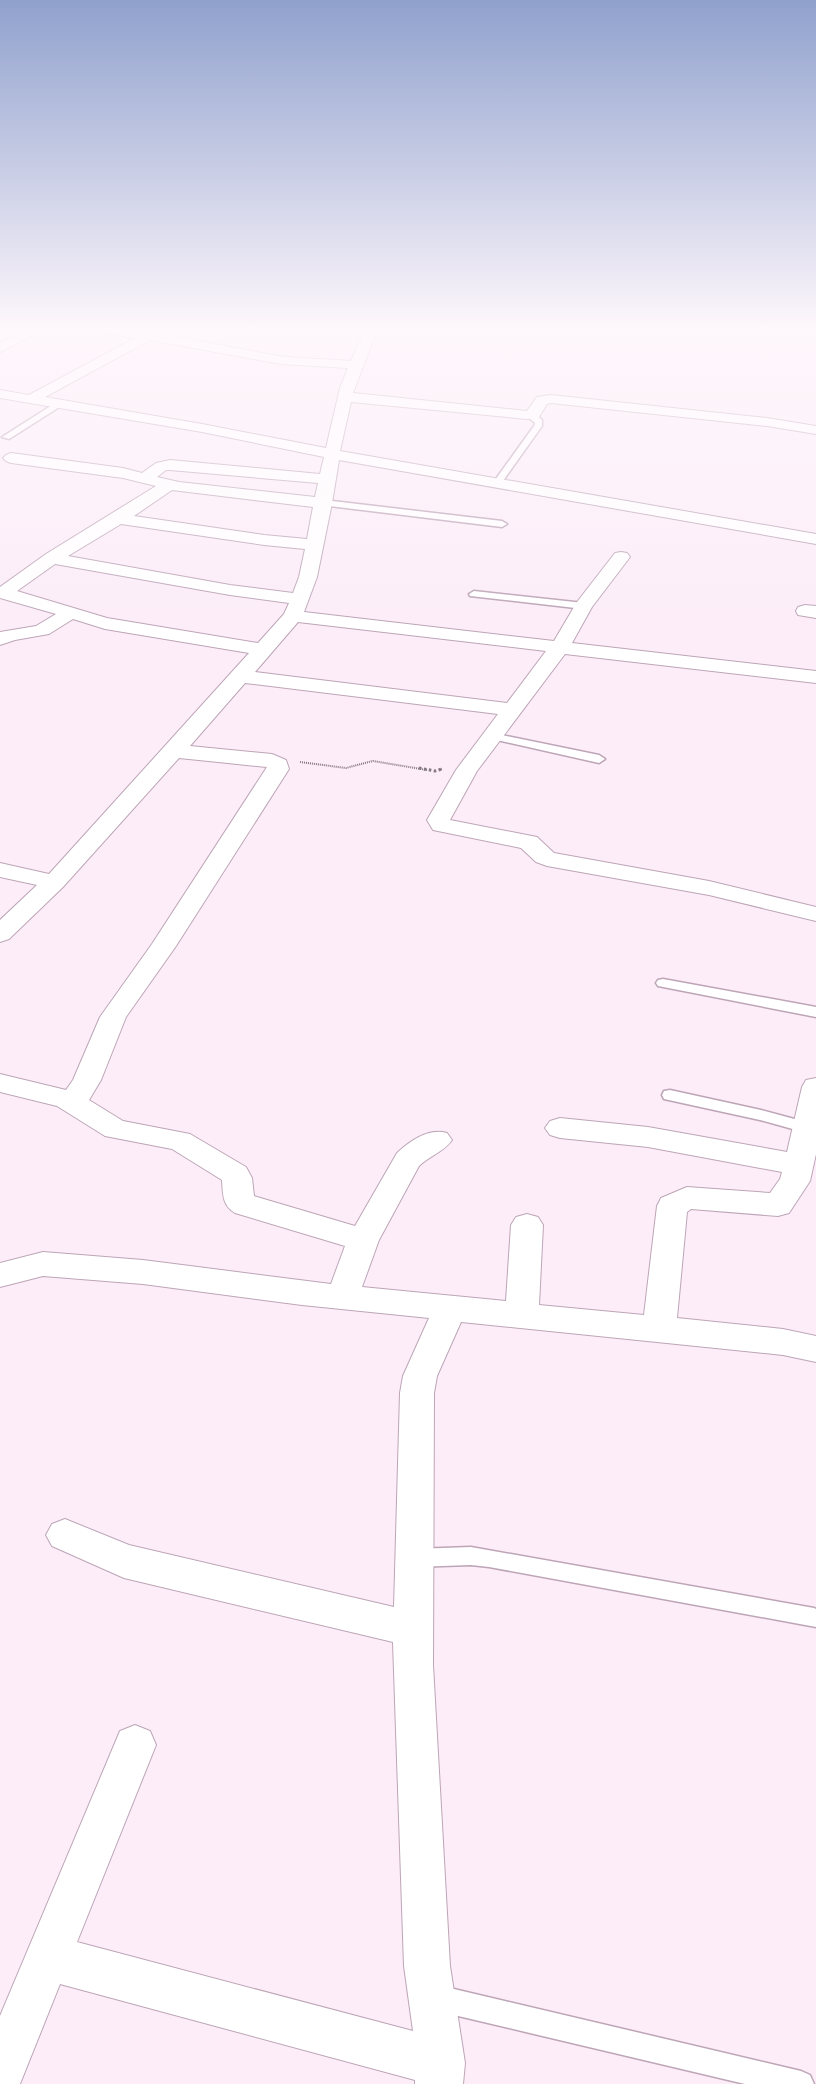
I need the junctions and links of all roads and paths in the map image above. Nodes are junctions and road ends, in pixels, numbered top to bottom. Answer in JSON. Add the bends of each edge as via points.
{"nodes":[{"id":1,"x":27,"y":424,"type":"edge"},
{"id":2,"x":180,"y":424,"type":"edge"},
{"id":3,"x":339,"y":424,"type":"edge"},
{"id":4,"x":538,"y":424,"type":"edge"},
{"id":5,"x":781,"y":424,"type":"edge"},
{"id":6,"x":816,"y":430,"type":"edge"},
{"id":7,"x":6,"y":437,"type":"dead end"},
{"id":8,"x":25,"y":446,"type":"dead end"},
{"id":9,"x":332,"y":454,"type":"junction"},
{"id":10,"x":6,"y":462,"type":"edge"},
{"id":11,"x":146,"y":478,"type":"junction"},
{"id":12,"x":328,"y":479,"type":"junction"},
{"id":13,"x":497,"y":483,"type":"junction"},
{"id":14,"x":169,"y":484,"type":"junction"},
{"id":15,"x":324,"y":503,"type":"junction"},
{"id":16,"x":118,"y":518,"type":"junction"},
{"id":17,"x":502,"y":524,"type":"dead end"},
{"id":18,"x":816,"y":539,"type":"edge"},
{"id":19,"x":315,"y":545,"type":"junction"},
{"id":20,"x":621,"y":557,"type":"dead end"},
{"id":21,"x":52,"y":558,"type":"junction"},
{"id":22,"x":2,"y":592,"type":"edge"},
{"id":23,"x":474,"y":594,"type":"dead end"},
{"id":24,"x":584,"y":606,"type":"junction"},
{"id":25,"x":296,"y":607,"type":"junction"},
{"id":26,"x":69,"y":613,"type":"junction"},
{"id":27,"x":0,"y":639,"type":"edge"},
{"id":28,"x":559,"y":648,"type":"junction"},
{"id":29,"x":263,"y":650,"type":"junction"},
{"id":30,"x":240,"y":676,"type":"junction"},
{"id":31,"x":816,"y":678,"type":"edge"},
{"id":32,"x":512,"y":710,"type":"junction"},
{"id":33,"x":492,"y":736,"type":"junction"},
{"id":34,"x":174,"y":751,"type":"junction"},
{"id":35,"x":600,"y":759,"type":"dead end"},
{"id":36,"x":473,"y":762,"type":"junction"},
{"id":37,"x":278,"y":765,"type":"junction"},
{"id":38,"x":0,"y":870,"type":"edge"},
{"id":39,"x":54,"y":882,"type":"junction"},
{"id":40,"x":816,"y":914,"type":"edge"},
{"id":41,"x":0,"y":934,"type":"edge"},
{"id":42,"x":664,"y":983,"type":"dead end"},
{"id":43,"x":816,"y":1012,"type":"edge"},
{"id":44,"x":0,"y":1083,"type":"edge"},
{"id":45,"x":816,"y":1087,"type":"edge"},
{"id":46,"x":670,"y":1095,"type":"dead end"},
{"id":47,"x":73,"y":1102,"type":"junction"},
{"id":48,"x":560,"y":1128,"type":"dead end"},
{"id":49,"x":807,"y":1128,"type":"junction"},
{"id":50,"x":437,"y":1140,"type":"dead end"},
{"id":51,"x":799,"y":1165,"type":"junction"},
{"id":52,"x":526,"y":1225,"type":"dead end"},
{"id":53,"x":363,"y":1240,"type":"junction"},
{"id":54,"x":0,"y":1275,"type":"edge"},
{"id":55,"x":342,"y":1297,"type":"junction"},
{"id":56,"x":450,"y":1308,"type":"junction"},
{"id":57,"x":522,"y":1315,"type":"junction"},
{"id":58,"x":659,"y":1329,"type":"junction"},
{"id":59,"x":816,"y":1349,"type":"edge"},
{"id":60,"x":65,"y":1535,"type":"dead end"},
{"id":61,"x":414,"y":1558,"type":"junction"},
{"id":62,"x":814,"y":1618,"type":"dead end"},
{"id":63,"x":414,"y":1629,"type":"junction"},
{"id":64,"x":135,"y":1745,"type":"dead end"},
{"id":65,"x":48,"y":1958,"type":"junction"},
{"id":66,"x":430,"y":1996,"type":"junction"},
{"id":67,"x":440,"y":2073,"type":"edge"},
{"id":68,"x":0,"y":2074,"type":"edge"},
{"id":69,"x":800,"y":2084,"type":"edge"}],
"edges":[{"from":1,"to":7,"type":"lane"},
{"from":2,"to":9,"type":"street"},
{"from":3,"to":9,"type":"street"},
{"from":4,"to":13,"type":"lane"},
{"from":5,"to":6,"type":"street"},
{"from":8,"to":10,"type":"street"},
{"from":9,"to":12,"type":"street"},
{"from":9,"to":13,"type":"street"},
{"from":10,"to":11,"type":"street"},
{"from":11,"to":12,"type":"street","via":[[162,466],[170,465]]},
{"from":11,"to":14,"type":"street"},
{"from":12,"to":15,"type":"street"},
{"from":13,"to":18,"type":"street"},
{"from":14,"to":15,"type":"street"},
{"from":14,"to":16,"type":"street"},
{"from":15,"to":17,"type":"lane"},
{"from":15,"to":19,"type":"street"},
{"from":16,"to":19,"type":"street"},
{"from":16,"to":21,"type":"street"},
{"from":19,"to":25,"type":"street","via":[[308,577]]},
{"from":20,"to":24,"type":"street"},
{"from":21,"to":22,"type":"street"},
{"from":21,"to":25,"type":"street","via":[[230,590]]},
{"from":22,"to":26,"type":"street"},
{"from":23,"to":24,"type":"lane"},
{"from":24,"to":28,"type":"street"},
{"from":25,"to":28,"type":"street"},
{"from":25,"to":29,"type":"street"},
{"from":26,"to":27,"type":"street","via":[[44,629],[8,634]]},
{"from":26,"to":29,"type":"street","via":[[150,632]]},
{"from":28,"to":31,"type":"street"},
{"from":28,"to":32,"type":"street"},
{"from":29,"to":30,"type":"street"},
{"from":30,"to":32,"type":"street"},
{"from":30,"to":34,"type":"street"},
{"from":32,"to":33,"type":"street"},
{"from":33,"to":35,"type":"lane"},
{"from":33,"to":36,"type":"street"},
{"from":34,"to":37,"type":"street","via":[[272,761]]},
{"from":34,"to":39,"type":"street"},
{"from":36,"to":37,"type":"path","via":[[435,770],[373,762],[346,768],[292,761]]},
{"from":36,"to":40,"type":"street","via":[[438,820],[445,828],[529,842],[547,859],[709,888]]},
{"from":37,"to":47,"type":"street","via":[[163,946],[113,1017],[87,1080]]},
{"from":38,"to":39,"type":"street"},
{"from":39,"to":41,"type":"street"},
{"from":42,"to":43,"type":"lane"},
{"from":44,"to":47,"type":"street"},
{"from":45,"to":49,"type":"street"},
{"from":46,"to":49,"type":"lane"},
{"from":47,"to":53,"type":"street","via":[[115,1129],[180,1141],[235,1174],[239,1201],[246,1205]]},
{"from":48,"to":51,"type":"street","via":[[648,1137]]},
{"from":49,"to":51,"type":"street"},
{"from":50,"to":53,"type":"street","via":[[408,1160]]},
{"from":51,"to":58,"type":"street","via":[[795,1182],[778,1205],[687,1198],[672,1206]]},
{"from":52,"to":57,"type":"street"},
{"from":53,"to":55,"type":"street"},
{"from":54,"to":55,"type":"street","via":[[43,1264],[143,1272]]},
{"from":55,"to":56,"type":"street"},
{"from":56,"to":57,"type":"street"},
{"from":56,"to":61,"type":"street","via":[[420,1376],[416,1393]]},
{"from":57,"to":58,"type":"street"},
{"from":58,"to":59,"type":"street","via":[[783,1342]]},
{"from":60,"to":63,"type":"street","via":[[124,1561]]},
{"from":61,"to":62,"type":"lane","via":[[489,1558]]},
{"from":61,"to":63,"type":"street"},
{"from":63,"to":66,"type":"street","via":[[413,1675]]},
{"from":64,"to":65,"type":"street"},
{"from":65,"to":67,"type":"street"},
{"from":65,"to":68,"type":"street"},
{"from":66,"to":67,"type":"street"},
{"from":66,"to":69,"type":"lane"}]}
